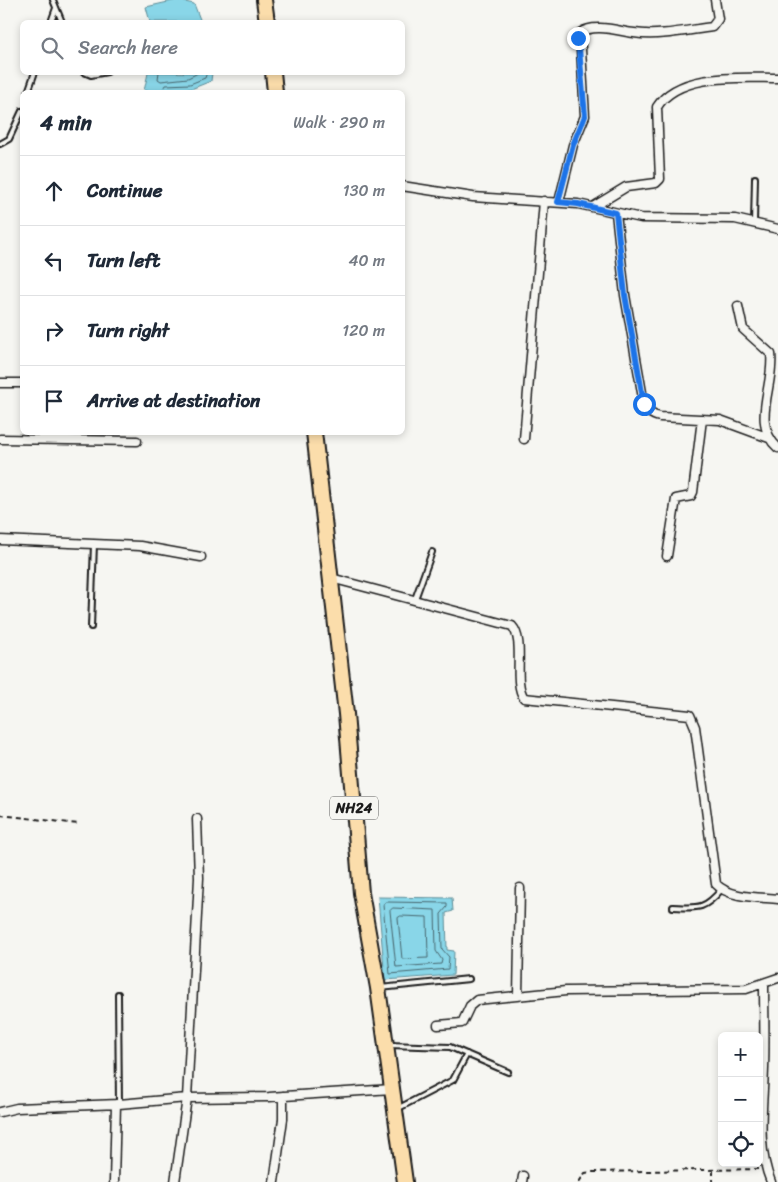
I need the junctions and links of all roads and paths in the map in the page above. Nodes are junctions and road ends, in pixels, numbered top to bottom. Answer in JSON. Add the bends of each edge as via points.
{"nodes":[{"id":1,"x":53,"y":0,"type":"edge"},
{"id":2,"x":264,"y":0,"type":"edge"},
{"id":3,"x":715,"y":0,"type":"edge"},
{"id":4,"x":56,"y":8,"type":"junction"},
{"id":5,"x":53,"y":20,"type":"edge"},
{"id":6,"x":61,"y":20,"type":"edge"},
{"id":7,"x":267,"y":20,"type":"edge"},
{"id":8,"x":34,"y":75,"type":"edge"},
{"id":9,"x":273,"y":75,"type":"edge"},
{"id":10,"x":778,"y":78,"type":"edge"},
{"id":11,"x":29,"y":90,"type":"edge"},
{"id":12,"x":275,"y":90,"type":"edge"},
{"id":13,"x":20,"y":115,"type":"edge"},
{"id":14,"x":0,"y":144,"type":"edge"},
{"id":15,"x":755,"y":178,"type":"dead end"},
{"id":16,"x":405,"y":186,"type":"edge"},
{"id":17,"x":544,"y":201,"type":"junction"},
{"id":18,"x":558,"y":202,"type":"junction"},
{"id":19,"x":593,"y":207,"type":"junction"},
{"id":20,"x":616,"y":213,"type":"junction"},
{"id":21,"x":754,"y":223,"type":"junction"},
{"id":22,"x":778,"y":229,"type":"edge"},
{"id":23,"x":738,"y":306,"type":"dead end"},
{"id":24,"x":0,"y":383,"type":"edge"},
{"id":25,"x":20,"y":384,"type":"edge"},
{"id":26,"x":702,"y":419,"type":"junction"},
{"id":27,"x":314,"y":435,"type":"edge"},
{"id":28,"x":63,"y":437,"type":"edge"},
{"id":29,"x":769,"y":438,"type":"junction"},
{"id":30,"x":0,"y":439,"type":"edge"},
{"id":31,"x":524,"y":439,"type":"dead end"},
{"id":32,"x":138,"y":441,"type":"dead end"},
{"id":33,"x":778,"y":448,"type":"edge"},
{"id":34,"x":0,"y":540,"type":"edge"},
{"id":35,"x":94,"y":544,"type":"junction"},
{"id":36,"x":432,"y":552,"type":"dead end"},
{"id":37,"x":667,"y":556,"type":"dead end"},
{"id":38,"x":201,"y":557,"type":"dead end"},
{"id":39,"x":331,"y":578,"type":"junction"},
{"id":40,"x":415,"y":599,"type":"junction"},
{"id":41,"x":91,"y":627,"type":"dead end"},
{"id":42,"x":0,"y":815,"type":"edge"},
{"id":43,"x":197,"y":819,"type":"dead end"},
{"id":44,"x":79,"y":824,"type":"dead end"},
{"id":45,"x":520,"y":888,"type":"dead end"},
{"id":46,"x":721,"y":890,"type":"junction"},
{"id":47,"x":778,"y":899,"type":"edge"},
{"id":48,"x":673,"y":907,"type":"dead end"},
{"id":49,"x":778,"y":978,"type":"edge"},
{"id":50,"x":469,"y":979,"type":"dead end"},
{"id":51,"x":764,"y":983,"type":"junction"},
{"id":52,"x":378,"y":988,"type":"junction"},
{"id":53,"x":118,"y":994,"type":"dead end"},
{"id":54,"x":518,"y":996,"type":"junction"},
{"id":55,"x":438,"y":1025,"type":"dead end"},
{"id":56,"x":386,"y":1045,"type":"junction"},
{"id":57,"x":467,"y":1054,"type":"junction"},
{"id":58,"x":508,"y":1072,"type":"dead end"},
{"id":59,"x":392,"y":1089,"type":"junction"},
{"id":60,"x":283,"y":1096,"type":"junction"},
{"id":61,"x":187,"y":1098,"type":"junction"},
{"id":62,"x":117,"y":1104,"type":"junction"},
{"id":63,"x":395,"y":1110,"type":"junction"},
{"id":64,"x":0,"y":1112,"type":"edge"},
{"id":65,"x":766,"y":1168,"type":"junction"},
{"id":66,"x":713,"y":1170,"type":"junction"},
{"id":67,"x":778,"y":1177,"type":"edge"},
{"id":68,"x":770,"y":1179,"type":"edge"},
{"id":69,"x":114,"y":1182,"type":"edge"},
{"id":70,"x":175,"y":1182,"type":"edge"},
{"id":71,"x":274,"y":1182,"type":"edge"},
{"id":72,"x":405,"y":1182,"type":"edge"},
{"id":73,"x":579,"y":1182,"type":"edge"},
{"id":74,"x":713,"y":1182,"type":"edge"}],
"edges":[{"from":1,"to":4,"type":"lane"},
{"from":2,"to":7,"type":"highway"},
{"from":3,"to":18,"type":"street","via":[[718,18],[712,27],[646,34],[610,28],[580,33],[585,116],[573,145]]},
{"from":4,"to":5,"type":"lane"},
{"from":4,"to":6,"type":"lane"},
{"from":8,"to":11,"type":"lane"},
{"from":9,"to":12,"type":"highway"},
{"from":10,"to":19,"type":"street","via":[[698,81],[673,91],[658,107],[660,179],[656,183],[631,185],[619,190]]},
{"from":13,"to":14,"type":"lane","via":[[9,139]]},
{"from":15,"to":21,"type":"lane"},
{"from":16,"to":17,"type":"street","via":[[473,197]]},
{"from":17,"to":18,"type":"street"},
{"from":17,"to":31,"type":"street"},
{"from":18,"to":19,"type":"street"},
{"from":19,"to":20,"type":"street"},
{"from":20,"to":21,"type":"street","via":[[641,218],[735,219]]},
{"from":20,"to":26,"type":"street","via":[[625,295],[644,404],[652,415]]},
{"from":21,"to":22,"type":"street"},
{"from":23,"to":29,"type":"street","via":[[743,329],[771,354],[764,423]]},
{"from":24,"to":25,"type":"street"},
{"from":26,"to":29,"type":"street","via":[[720,420]]},
{"from":26,"to":37,"type":"street","via":[[692,496],[676,499]]},
{"from":27,"to":39,"type":"highway","number":"NH24"},
{"from":28,"to":30,"type":"street"},
{"from":28,"to":32,"type":"street"},
{"from":29,"to":33,"type":"street"},
{"from":34,"to":35,"type":"street"},
{"from":35,"to":38,"type":"street","via":[[152,548]]},
{"from":35,"to":41,"type":"lane"},
{"from":36,"to":40,"type":"lane"},
{"from":39,"to":40,"type":"street"},
{"from":39,"to":52,"type":"highway","number":"NH24","via":[[361,894]]},
{"from":40,"to":46,"type":"street","via":[[512,626],[517,635],[524,698],[690,715],[695,727],[713,876]]},
{"from":42,"to":44,"type":"path"},
{"from":43,"to":61,"type":"street","via":[[199,878]]},
{"from":45,"to":54,"type":"street"},
{"from":46,"to":47,"type":"street"},
{"from":46,"to":48,"type":"lane","via":[[708,905]]},
{"from":49,"to":51,"type":"street"},
{"from":50,"to":52,"type":"lane"},
{"from":51,"to":54,"type":"street","via":[[746,990],[566,991]]},
{"from":51,"to":65,"type":"street","via":[[761,1137]]},
{"from":52,"to":56,"type":"highway","number":"NH24"},
{"from":53,"to":62,"type":"lane"},
{"from":54,"to":55,"type":"street","via":[[477,1000],[470,1006],[462,1023]]},
{"from":56,"to":57,"type":"lane","via":[[444,1046]]},
{"from":56,"to":59,"type":"highway","number":"NH24"},
{"from":57,"to":58,"type":"lane"},
{"from":57,"to":63,"type":"lane","via":[[453,1080]]},
{"from":59,"to":60,"type":"street"},
{"from":59,"to":63,"type":"highway","number":"NH24"},
{"from":60,"to":61,"type":"street"},
{"from":60,"to":71,"type":"street"},
{"from":61,"to":62,"type":"street"},
{"from":61,"to":70,"type":"street"},
{"from":62,"to":64,"type":"street","via":[[17,1108]]},
{"from":62,"to":69,"type":"street"},
{"from":63,"to":72,"type":"highway","number":"NH24"},
{"from":65,"to":66,"type":"path"},
{"from":65,"to":68,"type":"street"},
{"from":66,"to":73,"type":"path","via":[[592,1172],[585,1174]]},
{"from":66,"to":74,"type":"path"},
{"from":67,"to":68,"type":"street"}]}
